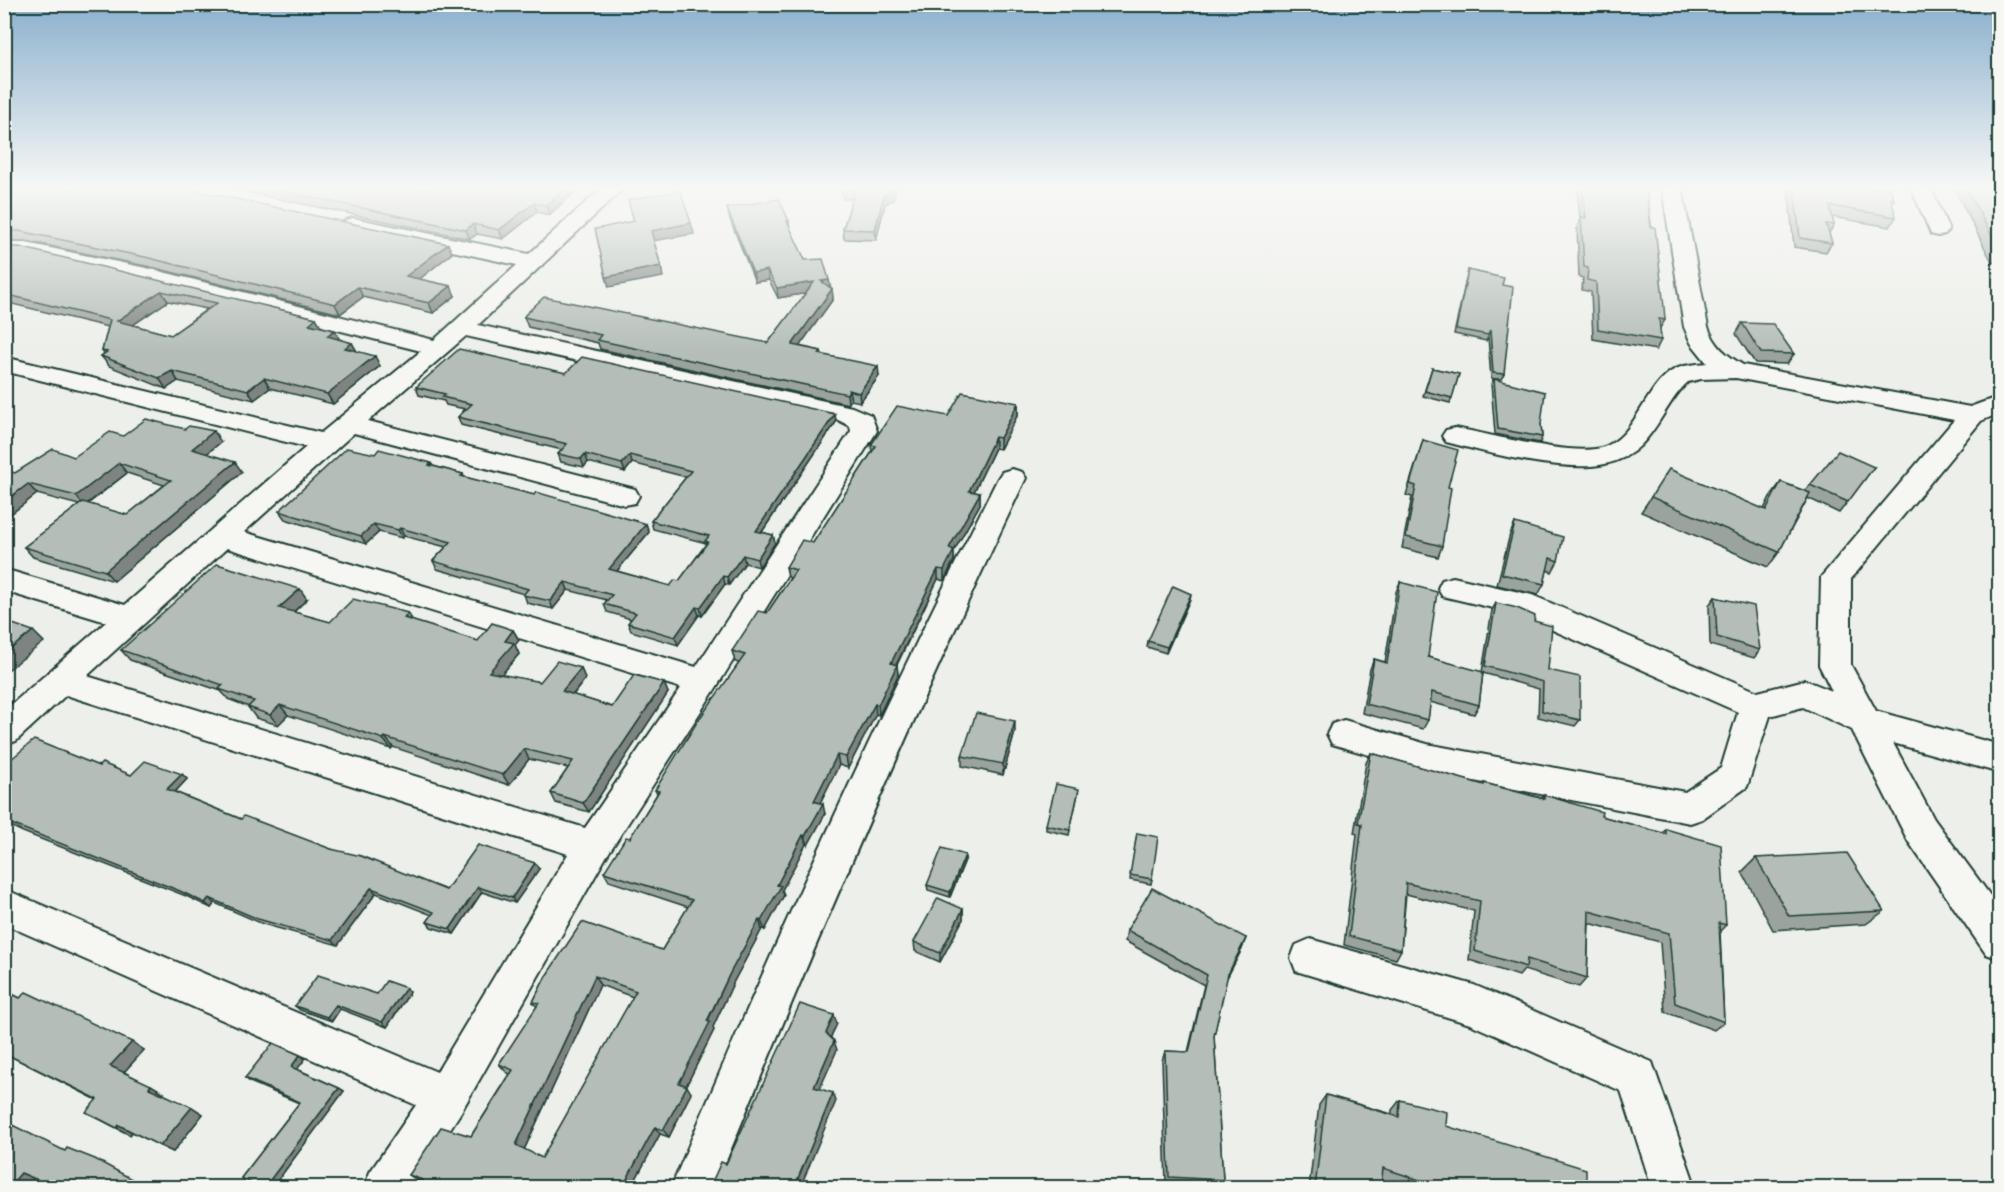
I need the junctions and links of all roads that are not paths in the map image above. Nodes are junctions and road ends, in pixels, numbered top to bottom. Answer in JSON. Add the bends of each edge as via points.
{"nodes":[{"id":1,"x":445,"y":244,"type":"edge"},
{"id":2,"x":553,"y":244,"type":"edge"},
{"id":3,"x":1682,"y":244,"type":"edge"},
{"id":4,"x":4,"y":249,"type":"edge"},
{"id":5,"x":535,"y":262,"type":"junction"},
{"id":6,"x":450,"y":338,"type":"junction"},
{"id":7,"x":4,"y":364,"type":"edge"},
{"id":8,"x":1737,"y":371,"type":"junction"},
{"id":9,"x":1986,"y":409,"type":"edge"},
{"id":10,"x":349,"y":424,"type":"junction"},
{"id":11,"x":1455,"y":436,"type":"dead end"},
{"id":12,"x":326,"y":443,"type":"junction"},
{"id":13,"x":1012,"y":478,"type":"dead end"},
{"id":14,"x":625,"y":496,"type":"dead end"},
{"id":15,"x":222,"y":536,"type":"junction"},
{"id":16,"x":4,"y":580,"type":"edge"},
{"id":17,"x":1453,"y":588,"type":"dead end"},
{"id":18,"x":131,"y":618,"type":"junction"},
{"id":19,"x":63,"y":681,"type":"junction"},
{"id":20,"x":703,"y":682,"type":"junction"},
{"id":21,"x":1756,"y":706,"type":"junction"},
{"id":22,"x":1867,"y":723,"type":"junction"},
{"id":23,"x":4,"y":731,"type":"edge"},
{"id":24,"x":1344,"y":734,"type":"dead end"},
{"id":25,"x":2000,"y":759,"type":"edge"},
{"id":26,"x":593,"y":846,"type":"junction"},
{"id":27,"x":4,"y":906,"type":"edge"},
{"id":28,"x":2000,"y":941,"type":"edge"},
{"id":29,"x":1310,"y":958,"type":"dead end"},
{"id":30,"x":446,"y":1097,"type":"junction"},
{"id":31,"x":386,"y":1188,"type":"edge"},
{"id":32,"x":693,"y":1188,"type":"edge"},
{"id":33,"x":1674,"y":1188,"type":"edge"}],
"edges":[{"from":1,"to":5,"type":"street"},
{"from":2,"to":5,"type":"street"},
{"from":3,"to":8,"type":"street","via":[[1702,345],[1714,358]]},
{"from":4,"to":6,"type":"street","via":[[26,249]]},
{"from":5,"to":6,"type":"street"},
{"from":6,"to":10,"type":"street"},
{"from":6,"to":20,"type":"street","via":[[828,410],[862,421],[864,431]]},
{"from":7,"to":12,"type":"street"},
{"from":8,"to":9,"type":"street"},
{"from":8,"to":11,"type":"street","via":[[1682,375],[1633,438],[1620,450],[1602,456],[1570,457]]},
{"from":9,"to":22,"type":"street","via":[[1836,577],[1835,665]]},
{"from":10,"to":12,"type":"street"},
{"from":10,"to":14,"type":"street"},
{"from":12,"to":15,"type":"street"},
{"from":13,"to":32,"type":"street","via":[[941,620],[779,982]]},
{"from":15,"to":18,"type":"street"},
{"from":15,"to":20,"type":"street"},
{"from":16,"to":18,"type":"street"},
{"from":17,"to":21,"type":"street","via":[[1521,603]]},
{"from":18,"to":19,"type":"street"},
{"from":19,"to":23,"type":"street"},
{"from":19,"to":26,"type":"street"},
{"from":20,"to":26,"type":"street"},
{"from":21,"to":22,"type":"street","via":[[1805,693]]},
{"from":21,"to":24,"type":"street","via":[[1735,777],[1690,808],[1427,758]]},
{"from":22,"to":25,"type":"street"},
{"from":22,"to":28,"type":"street","via":[[1921,830]]},
{"from":26,"to":30,"type":"street"},
{"from":27,"to":30,"type":"street"},
{"from":29,"to":33,"type":"street","via":[[1474,1005],[1637,1077]]},
{"from":30,"to":31,"type":"street"}]}
